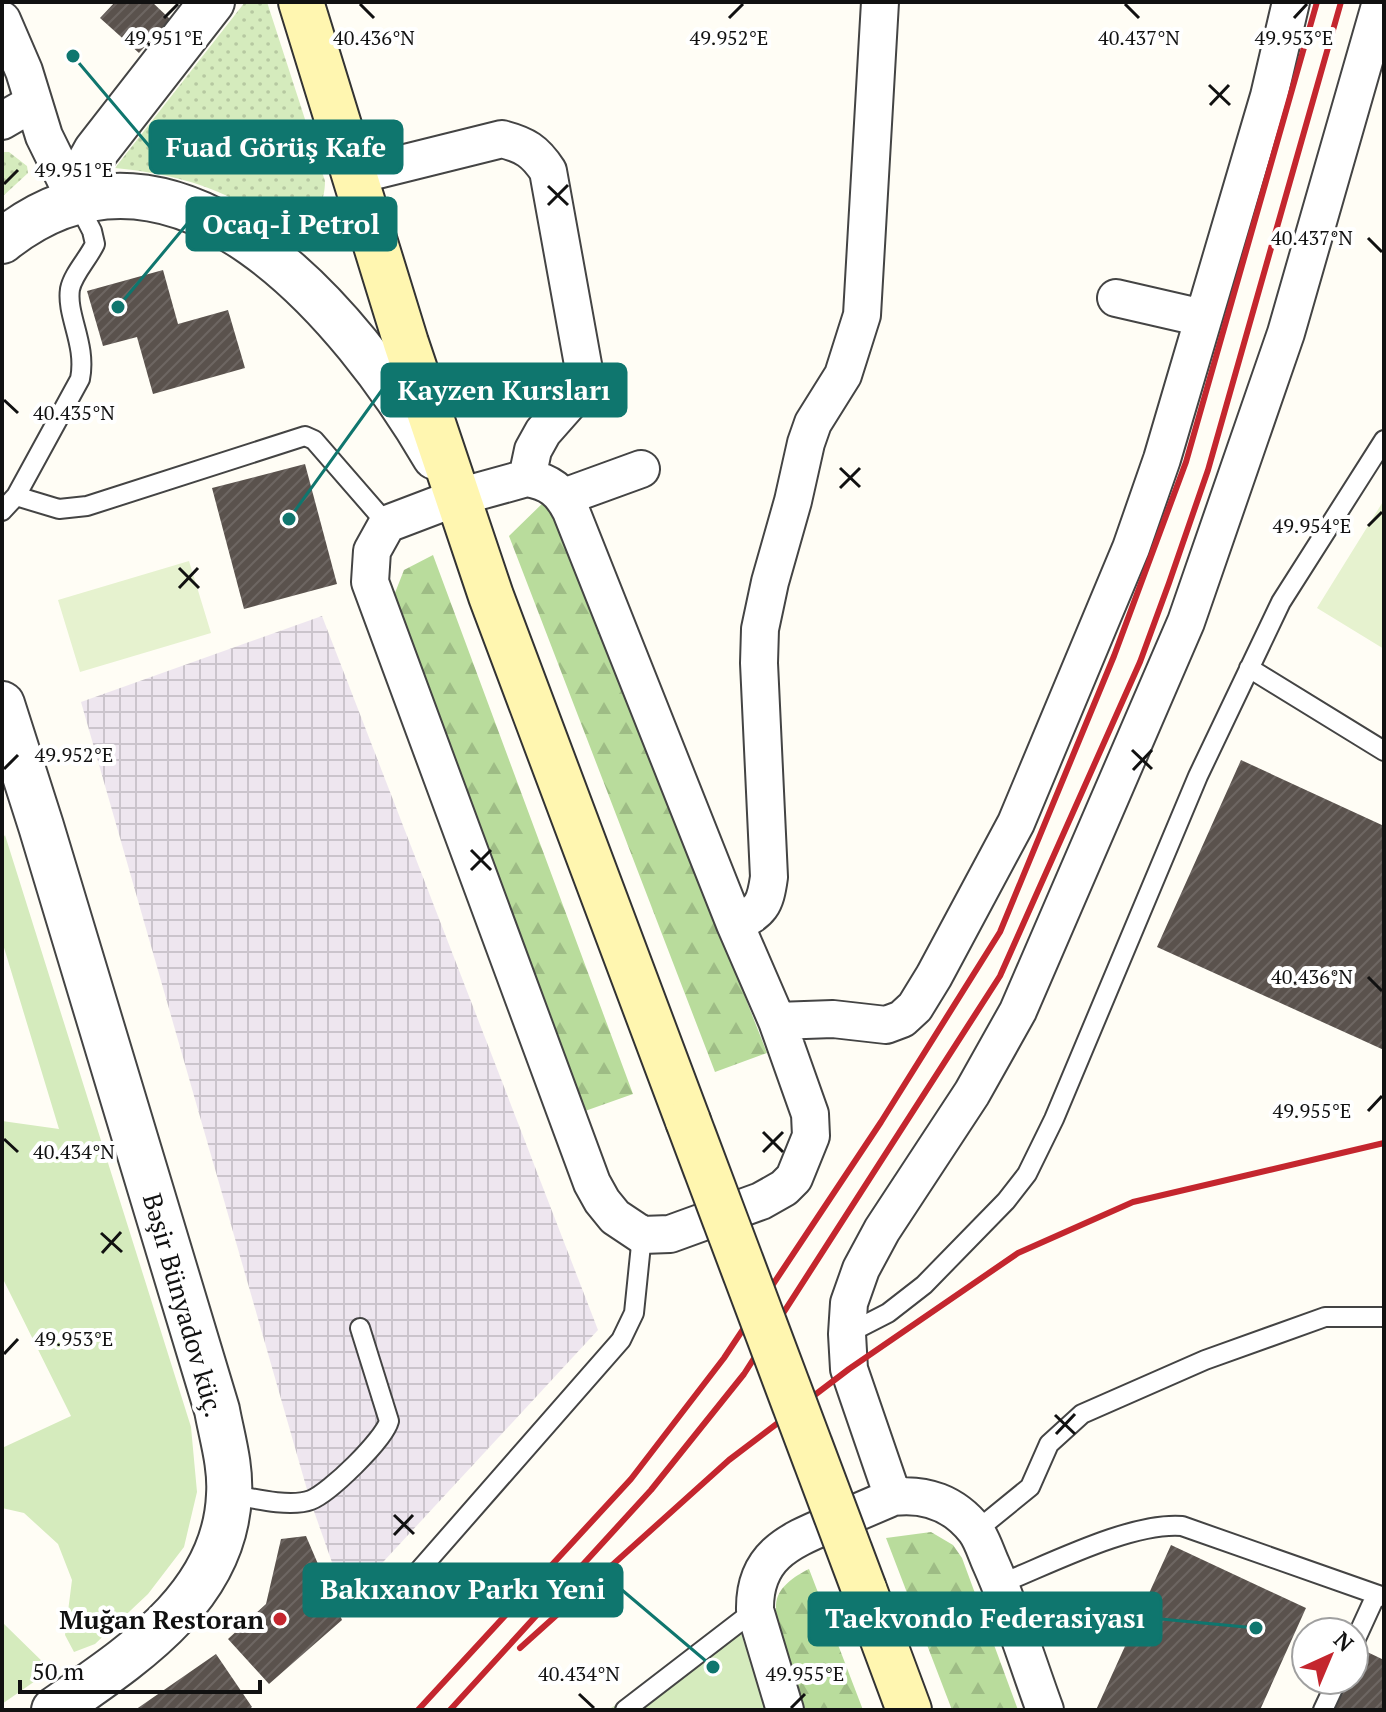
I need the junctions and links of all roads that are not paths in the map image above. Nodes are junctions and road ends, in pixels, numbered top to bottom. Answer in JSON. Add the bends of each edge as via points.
{"nodes":[{"id":1,"x":212,"y":2,"type":"edge"},
{"id":2,"x":301,"y":2,"type":"edge"},
{"id":3,"x":880,"y":2,"type":"edge"},
{"id":4,"x":1291,"y":2,"type":"edge"},
{"id":5,"x":1381,"y":2,"type":"edge"},
{"id":6,"x":2,"y":20,"type":"edge"},
{"id":7,"x":33,"y":103,"type":"junction"},
{"id":8,"x":2,"y":121,"type":"edge"},
{"id":9,"x":353,"y":176,"type":"junction"},
{"id":10,"x":76,"y":201,"type":"junction"},
{"id":11,"x":2,"y":241,"type":"edge"},
{"id":12,"x":1116,"y":298,"type":"dead end"},
{"id":13,"x":1203,"y":318,"type":"junction"},
{"id":14,"x":1384,"y":440,"type":"edge"},
{"id":15,"x":641,"y":469,"type":"dead end"},
{"id":16,"x":527,"y":478,"type":"junction"},
{"id":17,"x":16,"y":496,"type":"junction"},
{"id":18,"x":458,"y":497,"type":"junction"},
{"id":19,"x":564,"y":497,"type":"junction"},
{"id":20,"x":2,"y":511,"type":"edge"},
{"id":21,"x":387,"y":524,"type":"junction"},
{"id":22,"x":1249,"y":668,"type":"junction"},
{"id":23,"x":2,"y":707,"type":"edge"},
{"id":24,"x":1384,"y":751,"type":"edge"},
{"id":25,"x":735,"y":924,"type":"junction"},
{"id":26,"x":777,"y":1021,"type":"junction"},
{"id":27,"x":642,"y":1235,"type":"junction"},
{"id":28,"x":1384,"y":1317,"type":"edge"},
{"id":29,"x":360,"y":1328,"type":"dead end"},
{"id":30,"x":847,"y":1334,"type":"junction"},
{"id":31,"x":230,"y":1494,"type":"junction"},
{"id":32,"x":893,"y":1497,"type":"junction"},
{"id":33,"x":976,"y":1531,"type":"junction"},
{"id":34,"x":1000,"y":1584,"type":"junction"},
{"id":35,"x":402,"y":1590,"type":"dead end"},
{"id":36,"x":1380,"y":1596,"type":"edge"},
{"id":37,"x":755,"y":1610,"type":"junction"},
{"id":38,"x":1369,"y":1616,"type":"edge"},
{"id":39,"x":54,"y":1710,"type":"edge"},
{"id":40,"x":625,"y":1710,"type":"edge"},
{"id":41,"x":785,"y":1710,"type":"edge"},
{"id":42,"x":909,"y":1710,"type":"edge"},
{"id":43,"x":1045,"y":1710,"type":"edge"}],
"edges":[{"from":1,"to":10,"type":"street","via":[[96,151]]},
{"from":2,"to":9,"type":"main road"},
{"from":3,"to":25,"type":"street","via":[[862,315],[843,375],[810,433],[760,629],[769,877],[757,914]]},
{"from":4,"to":13,"type":"street","via":[[1269,96]]},
{"from":5,"to":30,"type":"street","via":[[1286,333],[1186,622],[1018,1011],[861,1269],[849,1303]]},
{"from":6,"to":7,"type":"street"},
{"from":7,"to":8,"type":"street"},
{"from":7,"to":10,"type":"street"},
{"from":9,"to":16,"type":"street","via":[[502,139],[526,146],[548,171],[584,370],[581,389],[533,450]]},
{"from":9,"to":18,"type":"main road"},
{"from":10,"to":11,"type":"street","via":[[52,209]]},
{"from":10,"to":17,"type":"lane","via":[[95,244],[70,286],[84,361],[80,379]]},
{"from":10,"to":18,"type":"street","via":[[132,194],[163,200],[243,237],[264,253],[354,338],[410,416]]},
{"from":12,"to":13,"type":"street"},
{"from":13,"to":26,"type":"street","via":[[1141,519],[1083,668],[1016,823],[934,976],[915,1007],[886,1025],[833,1019]]},
{"from":14,"to":22,"type":"lane","via":[[1281,602]]},
{"from":15,"to":19,"type":"street"},
{"from":16,"to":18,"type":"street"},
{"from":16,"to":19,"type":"street","via":[[542,480]]},
{"from":17,"to":20,"type":"lane"},
{"from":17,"to":21,"type":"lane","via":[[59,509],[87,506],[305,436]]},
{"from":18,"to":21,"type":"street"},
{"from":18,"to":42,"type":"main road","bridge":true},
{"from":19,"to":25,"type":"street"},
{"from":21,"to":27,"type":"street","via":[[372,551],[370,582],[592,1183],[615,1217]]},
{"from":22,"to":24,"type":"lane"},
{"from":22,"to":30,"type":"lane","via":[[1027,1174],[924,1285],[888,1313]]},
{"from":23,"to":31,"type":"street","name":"Bəşir Bünyadov küç.","via":[[217,1410]]},
{"from":25,"to":26,"type":"street"},
{"from":26,"to":27,"type":"street","via":[[810,1114],[811,1136],[794,1178],[761,1201],[670,1234]]},
{"from":27,"to":35,"type":"lane","via":[[634,1313],[621,1340]]},
{"from":28,"to":33,"type":"lane","via":[[1325,1317],[1205,1360],[1082,1414],[1049,1444],[1030,1487]]},
{"from":29,"to":31,"type":"lane","via":[[389,1421],[387,1432],[310,1500]]},
{"from":30,"to":32,"type":"street","via":[[849,1369]]},
{"from":31,"to":39,"type":"street","name":"Bəşir Bünyadov küç.","via":[[217,1553],[179,1611],[125,1660]]},
{"from":32,"to":33,"type":"street","via":[[940,1501]]},
{"from":32,"to":37,"type":"street","via":[[778,1551],[759,1576]]},
{"from":33,"to":34,"type":"street"},
{"from":34,"to":36,"type":"lane","via":[[1161,1524],[1182,1526]]},
{"from":34,"to":43,"type":"street"},
{"from":36,"to":38,"type":"lane"},
{"from":37,"to":40,"type":"lane"},
{"from":37,"to":41,"type":"street"}]}
